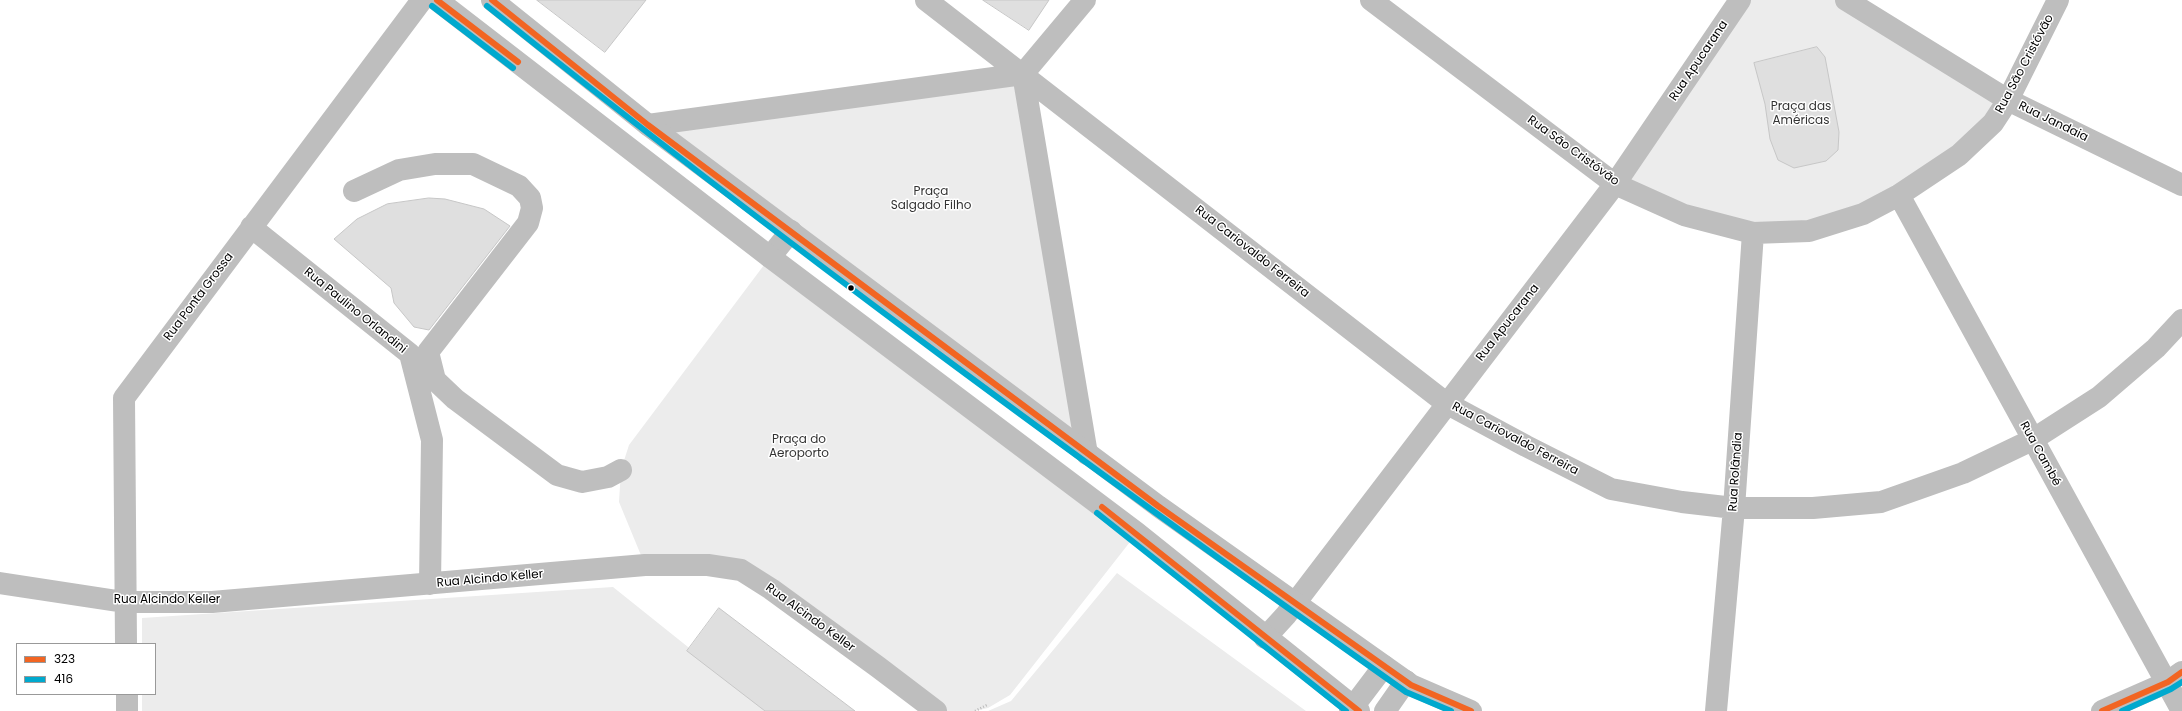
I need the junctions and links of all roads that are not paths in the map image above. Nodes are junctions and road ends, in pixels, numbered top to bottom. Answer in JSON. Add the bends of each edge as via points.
{"nodes":[{"id":1,"x":422,"y":0,"type":"edge"},
{"id":2,"x":437,"y":0,"type":"edge"},
{"id":3,"x":492,"y":0,"type":"edge"},
{"id":4,"x":926,"y":0,"type":"edge"},
{"id":5,"x":1085,"y":0,"type":"edge"},
{"id":6,"x":1371,"y":0,"type":"edge"},
{"id":7,"x":1740,"y":0,"type":"edge"},
{"id":8,"x":1846,"y":0,"type":"edge"},
{"id":9,"x":2058,"y":0,"type":"edge"},
{"id":10,"x":1023,"y":74,"type":"junction"},
{"id":11,"x":2008,"y":100,"type":"junction"},
{"id":12,"x":648,"y":125,"type":"junction"},
{"id":13,"x":1615,"y":184,"type":"junction"},
{"id":14,"x":2182,"y":185,"type":"edge"},
{"id":15,"x":354,"y":191,"type":"dead end"},
{"id":16,"x":1899,"y":196,"type":"junction"},
{"id":17,"x":251,"y":227,"type":"junction"},
{"id":18,"x":791,"y":230,"type":"junction"},
{"id":19,"x":1753,"y":233,"type":"junction"},
{"id":20,"x":770,"y":257,"type":"junction"},
{"id":21,"x":2182,"y":320,"type":"edge"},
{"id":22,"x":1446,"y":403,"type":"junction"},
{"id":23,"x":2032,"y":440,"type":"junction"},
{"id":24,"x":1087,"y":454,"type":"junction"},
{"id":25,"x":621,"y":470,"type":"dead end"},
{"id":26,"x":1734,"y":508,"type":"junction"},
{"id":27,"x":0,"y":584,"type":"edge"},
{"id":28,"x":430,"y":584,"type":"junction"},
{"id":29,"x":124,"y":602,"type":"junction"},
{"id":30,"x":1294,"y":604,"type":"junction"},
{"id":31,"x":1266,"y":638,"type":"junction"},
{"id":32,"x":126,"y":643,"type":"edge"},
{"id":33,"x":1384,"y":666,"type":"junction"},
{"id":34,"x":2175,"y":677,"type":"edge"},
{"id":35,"x":1406,"y":681,"type":"junction"},
{"id":36,"x":127,"y":695,"type":"edge"},
{"id":37,"x":1354,"y":710,"type":"edge"},
{"id":38,"x":127,"y":711,"type":"edge"},
{"id":39,"x":936,"y":711,"type":"edge"},
{"id":40,"x":1385,"y":711,"type":"edge"},
{"id":41,"x":1471,"y":711,"type":"edge"},
{"id":42,"x":1716,"y":711,"type":"edge"},
{"id":43,"x":2102,"y":711,"type":"edge"},
{"id":44,"x":2182,"y":711,"type":"edge"}],
"edges":[{"from":1,"to":17,"type":"street","name":"Rua Ponta Grossa"},
{"from":2,"to":20,"type":"street"},
{"from":3,"to":12,"type":"street"},
{"from":4,"to":10,"type":"street","name":"Rua Cariovaldo Ferreira"},
{"from":5,"to":10,"type":"street"},
{"from":6,"to":13,"type":"street","name":"Rua São Cristóvão"},
{"from":7,"to":13,"type":"street","name":"Rua Apucarana"},
{"from":8,"to":11,"type":"street","name":"Rua Jandaia"},
{"from":9,"to":11,"type":"street","name":"Rua São Cristóvão"},
{"from":10,"to":12,"type":"street"},
{"from":10,"to":22,"type":"street","name":"Rua Cariovaldo Ferreira"},
{"from":10,"to":24,"type":"street"},
{"from":11,"to":14,"type":"street","name":"Rua Jandaia"},
{"from":11,"to":16,"type":"street","name":"Rua São Cristóvão","via":[[1993,122],[1959,155]]},
{"from":12,"to":18,"type":"street"},
{"from":13,"to":19,"type":"street","name":"Rua São Cristóvão","via":[[1684,215]]},
{"from":13,"to":22,"type":"street","name":"Rua Apucarana"},
{"from":15,"to":25,"type":"street","via":[[399,170],[435,164],[472,164],[519,186],[530,198],[532,208],[528,223],[428,352],[435,380],[455,399],[557,475],[582,482],[608,477]]},
{"from":16,"to":19,"type":"street","name":"Rua São Cristóvão","via":[[1863,214],[1809,231]]},
{"from":16,"to":23,"type":"street","name":"Rua Cambé"},
{"from":17,"to":28,"type":"street","name":"Rua Paulino Orlandini","via":[[410,354],[432,440]]},
{"from":17,"to":29,"type":"street","name":"Rua Ponta Grossa","via":[[124,398]]},
{"from":18,"to":20,"type":"street"},
{"from":18,"to":24,"type":"street"},
{"from":19,"to":26,"type":"street","name":"Rua Rolândia"},
{"from":20,"to":31,"type":"street","via":[[1137,533]]},
{"from":21,"to":23,"type":"street","name":"Rua Cariovaldo Ferreira","via":[[2156,348],[2099,397]]},
{"from":22,"to":26,"type":"street","name":"Rua Cariovaldo Ferreira","via":[[1611,489],[1682,502]]},
{"from":22,"to":30,"type":"street","name":"Rua Apucarana"},
{"from":23,"to":26,"type":"street","name":"Rua Cariovaldo Ferreira","via":[[1963,473],[1881,502],[1813,508]]},
{"from":23,"to":34,"type":"street","name":"Rua Cambé"},
{"from":24,"to":30,"type":"street"},
{"from":26,"to":42,"type":"street","name":"Rua Rolândia"},
{"from":27,"to":29,"type":"street","name":"Rua Alcindo Keller"},
{"from":28,"to":29,"type":"street","name":"Rua Alcindo Keller","via":[[212,602]]},
{"from":28,"to":39,"type":"street","name":"Rua Alcindo Keller","via":[[645,565],[708,564],[741,570],[872,662]]},
{"from":29,"to":32,"type":"street","name":"Rua Ponta Grossa"},
{"from":30,"to":31,"type":"street","name":"Rua Apucarana"},
{"from":30,"to":33,"type":"street"},
{"from":31,"to":37,"type":"street"},
{"from":33,"to":35,"type":"street"},
{"from":33,"to":37,"type":"street"},
{"from":34,"to":43,"type":"street"},
{"from":34,"to":44,"type":"street","name":"Rua Cambé"},
{"from":35,"to":40,"type":"street"},
{"from":35,"to":41,"type":"street"},
{"from":36,"to":38,"type":"street"}]}
